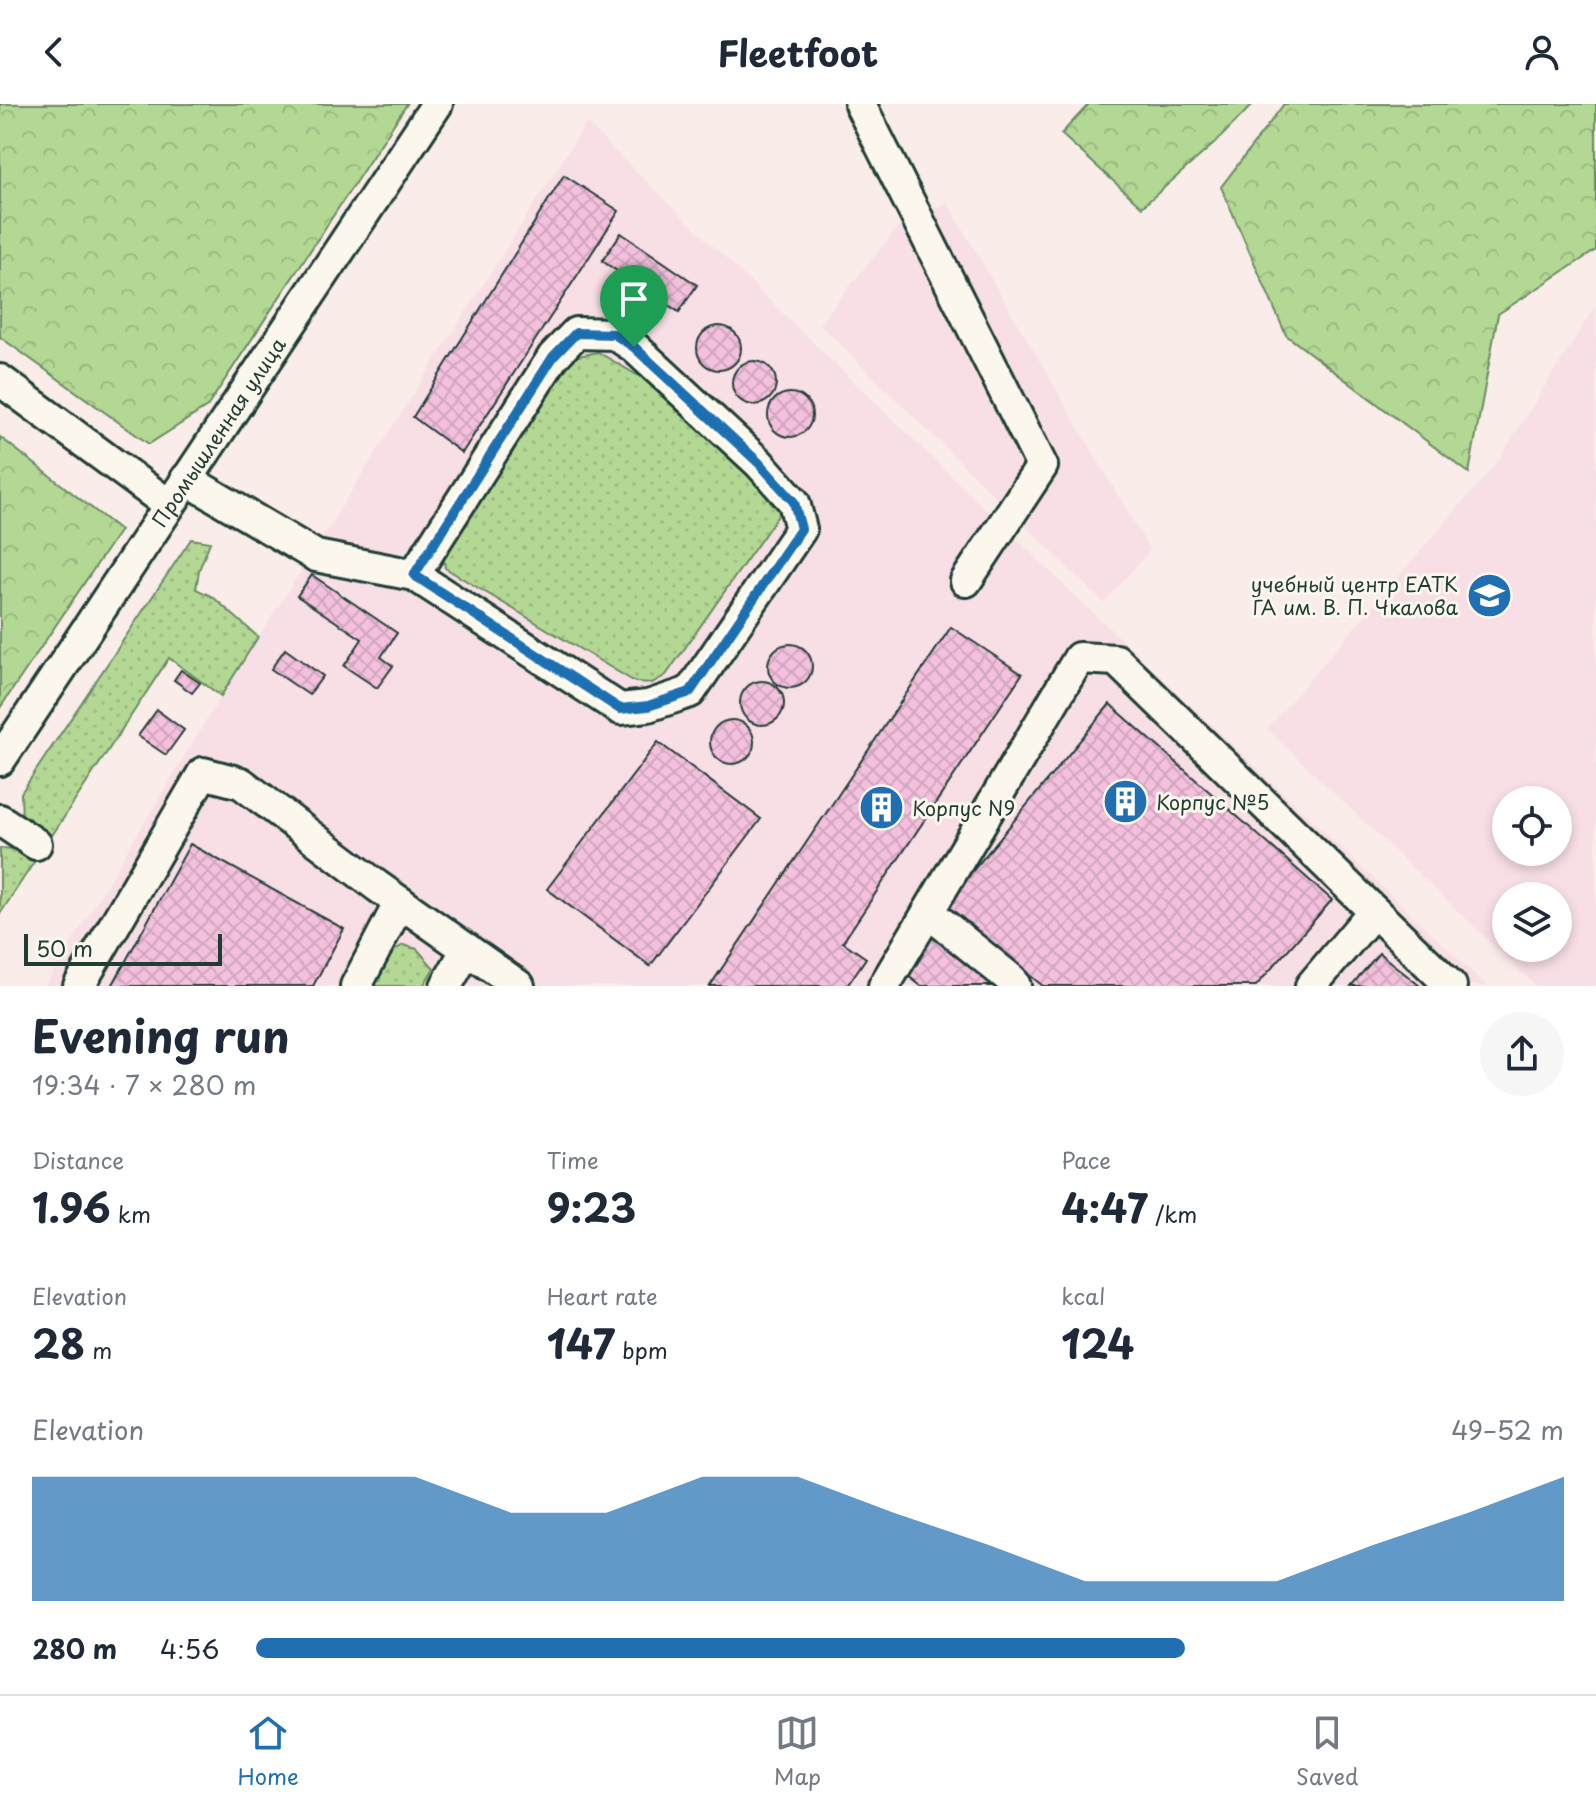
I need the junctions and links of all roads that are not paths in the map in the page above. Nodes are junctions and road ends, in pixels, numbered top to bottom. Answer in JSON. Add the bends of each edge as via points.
{"nodes":[{"id":1,"x":437,"y":104,"type":"edge"},
{"id":2,"x":860,"y":104,"type":"edge"},
{"id":3,"x":0,"y":380,"type":"edge"},
{"id":4,"x":186,"y":479,"type":"junction"},
{"id":5,"x":169,"y":505,"type":"junction"},
{"id":6,"x":414,"y":575,"type":"junction"},
{"id":7,"x":966,"y":581,"type":"dead end"},
{"id":8,"x":0,"y":760,"type":"edge"},
{"id":9,"x":0,"y":820,"type":"edge"},
{"id":10,"x":36,"y":844,"type":"dead end"},
{"id":11,"x":400,"y":902,"type":"junction"},
{"id":12,"x":1374,"y":911,"type":"junction"},
{"id":13,"x":928,"y":912,"type":"junction"},
{"id":14,"x":467,"y":949,"type":"junction"},
{"id":15,"x":79,"y":986,"type":"edge"},
{"id":16,"x":356,"y":986,"type":"edge"},
{"id":17,"x":446,"y":986,"type":"edge"},
{"id":18,"x":519,"y":986,"type":"edge"},
{"id":19,"x":884,"y":986,"type":"edge"},
{"id":20,"x":1015,"y":986,"type":"edge"},
{"id":21,"x":1311,"y":986,"type":"edge"},
{"id":22,"x":1451,"y":986,"type":"edge"}],
"edges":[{"from":1,"to":4,"type":"street","name":"Промышленная улица"},
{"from":2,"to":7,"type":"street","via":[[1042,466]]},
{"from":3,"to":5,"type":"street"},
{"from":4,"to":5,"type":"street","name":"Промышленная улица"},
{"from":4,"to":6,"type":"street","via":[[316,556]]},
{"from":5,"to":8,"type":"street","name":"Промышленная улица"},
{"from":6,"to":6,"type":"street","via":[[620,709],[648,706],[690,692],[801,529],[794,502],[768,473],[634,347],[614,334],[576,333],[553,357]]},
{"from":9,"to":10,"type":"street"},
{"from":11,"to":14,"type":"street"},
{"from":11,"to":15,"type":"street","via":[[241,783],[203,773]]},
{"from":11,"to":16,"type":"street"},
{"from":12,"to":13,"type":"street","via":[[1116,660],[1079,658]]},
{"from":12,"to":21,"type":"street"},
{"from":12,"to":22,"type":"street"},
{"from":13,"to":19,"type":"street"},
{"from":13,"to":20,"type":"street"},
{"from":14,"to":17,"type":"street"},
{"from":14,"to":18,"type":"street"}]}
